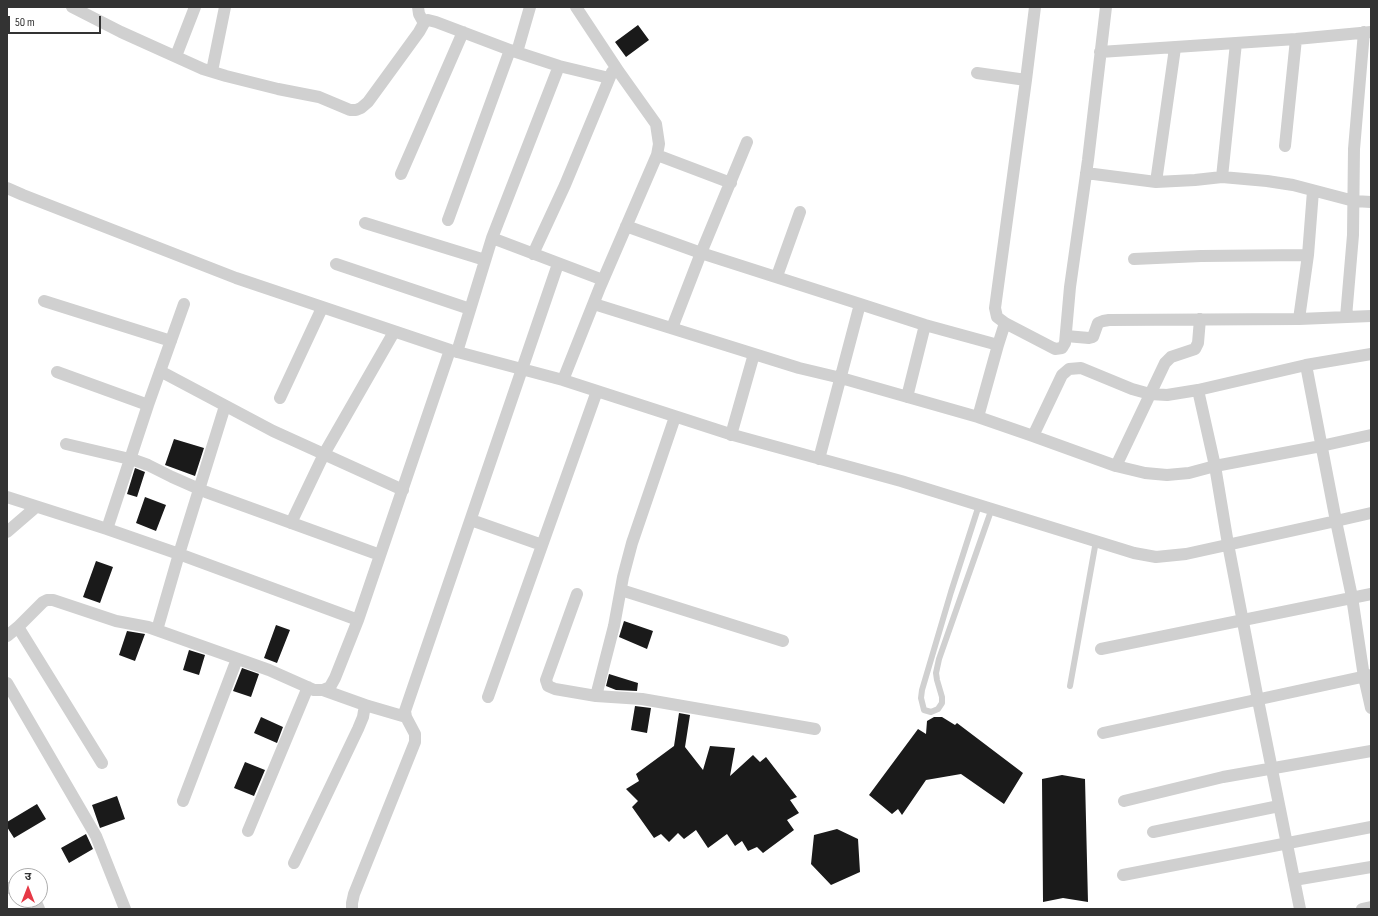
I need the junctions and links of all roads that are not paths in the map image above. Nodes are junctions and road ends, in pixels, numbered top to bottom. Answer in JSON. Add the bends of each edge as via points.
{"nodes":[{"id":1,"x":72,"y":7,"type":"edge"},
{"id":2,"x":195,"y":7,"type":"edge"},
{"id":3,"x":226,"y":7,"type":"edge"},
{"id":4,"x":417,"y":7,"type":"edge"},
{"id":5,"x":530,"y":7,"type":"edge"},
{"id":6,"x":576,"y":7,"type":"edge"},
{"id":7,"x":1035,"y":7,"type":"edge"},
{"id":8,"x":1106,"y":7,"type":"edge"},
{"id":9,"x":424,"y":23,"type":"junction"},
{"id":10,"x":463,"y":32,"type":"junction"},
{"id":11,"x":1368,"y":32,"type":"edge"},
{"id":12,"x":1296,"y":39,"type":"junction"},
{"id":13,"x":1236,"y":43,"type":"junction"},
{"id":14,"x":1175,"y":48,"type":"junction"},
{"id":15,"x":513,"y":51,"type":"junction"},
{"id":16,"x":1100,"y":52,"type":"junction"},
{"id":17,"x":176,"y":56,"type":"junction"},
{"id":18,"x":614,"y":65,"type":"junction"},
{"id":19,"x":559,"y":66,"type":"junction"},
{"id":20,"x":212,"y":71,"type":"junction"},
{"id":21,"x":977,"y":73,"type":"dead end"},
{"id":22,"x":609,"y":78,"type":"junction"},
{"id":23,"x":1026,"y":80,"type":"junction"},
{"id":24,"x":748,"y":142,"type":"dead end"},
{"id":25,"x":1285,"y":146,"type":"dead end"},
{"id":26,"x":657,"y":155,"type":"junction"},
{"id":27,"x":1086,"y":173,"type":"junction"},
{"id":28,"x":401,"y":174,"type":"dead end"},
{"id":29,"x":1222,"y":177,"type":"junction"},
{"id":30,"x":1156,"y":182,"type":"junction"},
{"id":31,"x":730,"y":183,"type":"junction"},
{"id":32,"x":7,"y":188,"type":"edge"},
{"id":33,"x":1313,"y":191,"type":"junction"},
{"id":34,"x":1354,"y":201,"type":"junction"},
{"id":35,"x":1371,"y":202,"type":"edge"},
{"id":36,"x":800,"y":212,"type":"dead end"},
{"id":37,"x":448,"y":220,"type":"dead end"},
{"id":38,"x":365,"y":223,"type":"dead end"},
{"id":39,"x":626,"y":226,"type":"junction"},
{"id":40,"x":492,"y":238,"type":"junction"},
{"id":41,"x":701,"y":252,"type":"junction"},
{"id":42,"x":533,"y":254,"type":"junction"},
{"id":43,"x":1308,"y":255,"type":"junction"},
{"id":44,"x":1134,"y":259,"type":"dead end"},
{"id":45,"x":485,"y":260,"type":"junction"},
{"id":46,"x":336,"y":264,"type":"dead end"},
{"id":47,"x":558,"y":264,"type":"junction"},
{"id":48,"x":776,"y":276,"type":"junction"},
{"id":49,"x":603,"y":280,"type":"junction"},
{"id":50,"x":44,"y":301,"type":"dead end"},
{"id":51,"x":184,"y":304,"type":"dead end"},
{"id":52,"x":594,"y":304,"type":"junction"},
{"id":53,"x":860,"y":304,"type":"junction"},
{"id":54,"x":322,"y":308,"type":"junction"},
{"id":55,"x":470,"y":309,"type":"junction"},
{"id":56,"x":1371,"y":316,"type":"edge"},
{"id":57,"x":1346,"y":317,"type":"junction"},
{"id":58,"x":1200,"y":319,"type":"junction"},
{"id":59,"x":1299,"y":319,"type":"junction"},
{"id":60,"x":1005,"y":323,"type":"junction"},
{"id":61,"x":925,"y":325,"type":"junction"},
{"id":62,"x":672,"y":328,"type":"junction"},
{"id":63,"x":394,"y":332,"type":"junction"},
{"id":64,"x":1066,"y":336,"type":"junction"},
{"id":65,"x":171,"y":341,"type":"junction"},
{"id":66,"x":998,"y":345,"type":"junction"},
{"id":67,"x":454,"y":351,"type":"junction"},
{"id":68,"x":754,"y":354,"type":"junction"},
{"id":69,"x":1371,"y":354,"type":"edge"},
{"id":70,"x":1306,"y":365,"type":"junction"},
{"id":71,"x":522,"y":370,"type":"junction"},
{"id":72,"x":160,"y":371,"type":"junction"},
{"id":73,"x":57,"y":372,"type":"dead end"},
{"id":74,"x":841,"y":378,"type":"junction"},
{"id":75,"x":563,"y":380,"type":"junction"},
{"id":76,"x":1198,"y":390,"type":"junction"},
{"id":77,"x":597,"y":391,"type":"junction"},
{"id":78,"x":1150,"y":394,"type":"junction"},
{"id":79,"x":907,"y":397,"type":"junction"},
{"id":80,"x":280,"y":398,"type":"dead end"},
{"id":81,"x":148,"y":405,"type":"junction"},
{"id":82,"x":225,"y":406,"type":"junction"},
{"id":83,"x":675,"y":417,"type":"junction"},
{"id":84,"x":978,"y":417,"type":"junction"},
{"id":85,"x":732,"y":435,"type":"junction"},
{"id":86,"x":1371,"y":435,"type":"edge"},
{"id":87,"x":1033,"y":436,"type":"junction"},
{"id":88,"x":66,"y":444,"type":"dead end"},
{"id":89,"x":1321,"y":446,"type":"junction"},
{"id":90,"x":324,"y":454,"type":"junction"},
{"id":91,"x":130,"y":459,"type":"junction"},
{"id":92,"x":819,"y":459,"type":"junction"},
{"id":93,"x":1116,"y":466,"type":"junction"},
{"id":94,"x":1214,"y":466,"type":"junction"},
{"id":95,"x":199,"y":489,"type":"junction"},
{"id":96,"x":403,"y":490,"type":"junction"},
{"id":97,"x":7,"y":497,"type":"edge"},
{"id":98,"x":979,"y":505,"type":"junction"},
{"id":99,"x":36,"y":507,"type":"junction"},
{"id":100,"x":992,"y":508,"type":"junction"},
{"id":101,"x":1371,"y":513,"type":"edge"},
{"id":102,"x":471,"y":520,"type":"junction"},
{"id":103,"x":1336,"y":521,"type":"junction"},
{"id":104,"x":291,"y":523,"type":"junction"},
{"id":105,"x":107,"y":529,"type":"junction"},
{"id":106,"x":7,"y":532,"type":"edge"},
{"id":107,"x":1096,"y":542,"type":"junction"},
{"id":108,"x":1228,"y":544,"type":"junction"},
{"id":109,"x":542,"y":545,"type":"junction"},
{"id":110,"x":179,"y":554,"type":"junction"},
{"id":111,"x":380,"y":555,"type":"junction"},
{"id":112,"x":621,"y":590,"type":"junction"},
{"id":113,"x":576,"y":594,"type":"dead end"},
{"id":114,"x":1371,"y":594,"type":"edge"},
{"id":115,"x":1352,"y":597,"type":"junction"},
{"id":116,"x":358,"y":620,"type":"junction"},
{"id":117,"x":1243,"y":621,"type":"junction"},
{"id":118,"x":18,"y":627,"type":"junction"},
{"id":119,"x":157,"y":630,"type":"junction"},
{"id":120,"x":7,"y":636,"type":"edge"},
{"id":121,"x":783,"y":640,"type":"dead end"},
{"id":122,"x":1101,"y":649,"type":"dead end"},
{"id":123,"x":237,"y":659,"type":"junction"},
{"id":124,"x":1367,"y":676,"type":"edge"},
{"id":125,"x":7,"y":683,"type":"edge"},
{"id":126,"x":1070,"y":686,"type":"dead end"},
{"id":127,"x":308,"y":687,"type":"junction"},
{"id":128,"x":322,"y":690,"type":"junction"},
{"id":129,"x":596,"y":696,"type":"junction"},
{"id":130,"x":488,"y":697,"type":"dead end"},
{"id":131,"x":1258,"y":700,"type":"junction"},
{"id":132,"x":365,"y":705,"type":"junction"},
{"id":133,"x":1371,"y":708,"type":"edge"},
{"id":134,"x":406,"y":718,"type":"junction"},
{"id":135,"x":815,"y":729,"type":"dead end"},
{"id":136,"x":1103,"y":733,"type":"dead end"},
{"id":137,"x":1371,"y":751,"type":"edge"},
{"id":138,"x":102,"y":763,"type":"dead end"},
{"id":139,"x":1271,"y":768,"type":"junction"},
{"id":140,"x":183,"y":800,"type":"dead end"},
{"id":141,"x":1124,"y":800,"type":"dead end"},
{"id":142,"x":1280,"y":806,"type":"junction"},
{"id":143,"x":1371,"y":827,"type":"edge"},
{"id":144,"x":248,"y":832,"type":"dead end"},
{"id":145,"x":1153,"y":832,"type":"dead end"},
{"id":146,"x":1286,"y":843,"type":"junction"},
{"id":147,"x":294,"y":863,"type":"dead end"},
{"id":148,"x":1371,"y":866,"type":"edge"},
{"id":149,"x":1123,"y":875,"type":"dead end"},
{"id":150,"x":1294,"y":880,"type":"junction"},
{"id":151,"x":1371,"y":907,"type":"edge"},
{"id":152,"x":124,"y":909,"type":"edge"},
{"id":153,"x":352,"y":909,"type":"edge"},
{"id":154,"x":1300,"y":909,"type":"edge"},
{"id":155,"x":1362,"y":909,"type":"edge"}],
"edges":[{"from":1,"to":17,"type":"street"},
{"from":2,"to":17,"type":"street"},
{"from":3,"to":20,"type":"street"},
{"from":4,"to":9,"type":"street"},
{"from":5,"to":15,"type":"street"},
{"from":6,"to":18,"type":"street"},
{"from":7,"to":23,"type":"street"},
{"from":8,"to":16,"type":"street"},
{"from":9,"to":10,"type":"street","via":[[428,20]]},
{"from":9,"to":20,"type":"street","via":[[368,102],[356,110]]},
{"from":10,"to":15,"type":"street"},
{"from":10,"to":28,"type":"street"},
{"from":11,"to":12,"type":"street"},
{"from":11,"to":34,"type":"street","via":[[1354,149]]},
{"from":12,"to":13,"type":"street"},
{"from":12,"to":25,"type":"street"},
{"from":13,"to":14,"type":"street"},
{"from":13,"to":29,"type":"street"},
{"from":14,"to":16,"type":"street"},
{"from":14,"to":30,"type":"street"},
{"from":15,"to":19,"type":"street"},
{"from":15,"to":37,"type":"street"},
{"from":16,"to":27,"type":"street"},
{"from":17,"to":20,"type":"street"},
{"from":18,"to":22,"type":"street"},
{"from":18,"to":26,"type":"street","via":[[656,124],[659,144]]},
{"from":19,"to":22,"type":"street"},
{"from":19,"to":40,"type":"street"},
{"from":21,"to":23,"type":"street"},
{"from":22,"to":42,"type":"street","via":[[565,185]]},
{"from":23,"to":60,"type":"street","via":[[995,308],[997,317]]},
{"from":24,"to":31,"type":"street"},
{"from":26,"to":31,"type":"street"},
{"from":26,"to":39,"type":"street"},
{"from":27,"to":30,"type":"street"},
{"from":27,"to":64,"type":"street"},
{"from":29,"to":30,"type":"street"},
{"from":29,"to":33,"type":"street","via":[[1293,185]]},
{"from":31,"to":41,"type":"street"},
{"from":32,"to":54,"type":"street","via":[[236,278]]},
{"from":33,"to":34,"type":"street"},
{"from":33,"to":43,"type":"street"},
{"from":34,"to":35,"type":"street"},
{"from":34,"to":57,"type":"street"},
{"from":36,"to":48,"type":"street"},
{"from":38,"to":45,"type":"street"},
{"from":39,"to":41,"type":"street"},
{"from":39,"to":49,"type":"street"},
{"from":40,"to":42,"type":"street"},
{"from":40,"to":45,"type":"street"},
{"from":41,"to":48,"type":"street"},
{"from":41,"to":62,"type":"street"},
{"from":42,"to":47,"type":"street"},
{"from":43,"to":44,"type":"street"},
{"from":43,"to":59,"type":"street"},
{"from":45,"to":55,"type":"street"},
{"from":46,"to":55,"type":"street"},
{"from":47,"to":49,"type":"street"},
{"from":47,"to":71,"type":"street"},
{"from":48,"to":53,"type":"street"},
{"from":49,"to":52,"type":"street"},
{"from":50,"to":65,"type":"street"},
{"from":51,"to":65,"type":"street"},
{"from":52,"to":62,"type":"street"},
{"from":52,"to":75,"type":"street"},
{"from":53,"to":61,"type":"street"},
{"from":53,"to":74,"type":"street"},
{"from":54,"to":63,"type":"street"},
{"from":54,"to":80,"type":"street"},
{"from":55,"to":67,"type":"street"},
{"from":56,"to":57,"type":"street"},
{"from":57,"to":59,"type":"street"},
{"from":58,"to":59,"type":"street"},
{"from":58,"to":64,"type":"street","via":[[1103,321],[1098,324],[1093,337]]},
{"from":58,"to":78,"type":"street","via":[[1195,349],[1171,357],[1165,363]]},
{"from":60,"to":64,"type":"street","via":[[1056,349],[1062,348]]},
{"from":60,"to":66,"type":"street"},
{"from":61,"to":66,"type":"street"},
{"from":61,"to":79,"type":"street"},
{"from":62,"to":68,"type":"street"},
{"from":63,"to":67,"type":"street"},
{"from":63,"to":90,"type":"street"},
{"from":65,"to":72,"type":"street"},
{"from":66,"to":84,"type":"street"},
{"from":67,"to":71,"type":"street"},
{"from":67,"to":96,"type":"street"},
{"from":68,"to":74,"type":"street"},
{"from":68,"to":85,"type":"street"},
{"from":69,"to":70,"type":"street"},
{"from":70,"to":76,"type":"street"},
{"from":70,"to":89,"type":"street"},
{"from":71,"to":75,"type":"street"},
{"from":71,"to":102,"type":"street"},
{"from":72,"to":81,"type":"street"},
{"from":72,"to":82,"type":"street"},
{"from":73,"to":81,"type":"street"},
{"from":74,"to":79,"type":"street"},
{"from":74,"to":92,"type":"street"},
{"from":75,"to":77,"type":"street"},
{"from":76,"to":78,"type":"street","via":[[1167,395]]},
{"from":76,"to":94,"type":"street"},
{"from":77,"to":83,"type":"street"},
{"from":77,"to":109,"type":"street"},
{"from":78,"to":87,"type":"street","via":[[1081,368],[1068,369],[1062,374]]},
{"from":78,"to":93,"type":"street"},
{"from":79,"to":84,"type":"street"},
{"from":81,"to":91,"type":"street"},
{"from":82,"to":90,"type":"street"},
{"from":82,"to":95,"type":"street"},
{"from":83,"to":85,"type":"street"},
{"from":83,"to":112,"type":"street","via":[[632,543]]},
{"from":84,"to":87,"type":"street"},
{"from":85,"to":92,"type":"street"},
{"from":86,"to":89,"type":"street"},
{"from":87,"to":93,"type":"street"},
{"from":88,"to":91,"type":"street"},
{"from":89,"to":94,"type":"street"},
{"from":89,"to":103,"type":"street"},
{"from":90,"to":96,"type":"street"},
{"from":90,"to":104,"type":"street"},
{"from":91,"to":95,"type":"street"},
{"from":91,"to":105,"type":"street"},
{"from":92,"to":98,"type":"street"},
{"from":93,"to":94,"type":"street","via":[[1167,475],[1189,473]]},
{"from":94,"to":108,"type":"street"},
{"from":95,"to":104,"type":"street"},
{"from":95,"to":110,"type":"street"},
{"from":96,"to":111,"type":"street"},
{"from":97,"to":99,"type":"street"},
{"from":98,"to":100,"type":"street"},
{"from":98,"to":100,"type":"lane","via":[[922,690],[924,710],[932,712],[942,703],[936,673],[938,659]]},
{"from":99,"to":105,"type":"street"},
{"from":99,"to":106,"type":"street"},
{"from":100,"to":107,"type":"street"},
{"from":101,"to":103,"type":"street"},
{"from":102,"to":109,"type":"street"},
{"from":102,"to":134,"type":"street","via":[[405,711]]},
{"from":103,"to":108,"type":"street"},
{"from":103,"to":115,"type":"street"},
{"from":104,"to":111,"type":"street"},
{"from":105,"to":110,"type":"street"},
{"from":107,"to":108,"type":"street","via":[[1156,557],[1186,554]]},
{"from":107,"to":126,"type":"lane"},
{"from":108,"to":117,"type":"street"},
{"from":109,"to":130,"type":"street"},
{"from":110,"to":116,"type":"street"},
{"from":110,"to":119,"type":"street"},
{"from":111,"to":116,"type":"street"},
{"from":112,"to":121,"type":"street"},
{"from":112,"to":129,"type":"street"},
{"from":113,"to":129,"type":"street","via":[[546,680],[548,686],[555,689]]},
{"from":114,"to":115,"type":"street"},
{"from":115,"to":117,"type":"street"},
{"from":115,"to":124,"type":"street"},
{"from":116,"to":128,"type":"street","via":[[335,678],[330,687]]},
{"from":117,"to":122,"type":"street"},
{"from":117,"to":131,"type":"street"},
{"from":118,"to":119,"type":"street","via":[[43,602],[53,600],[116,621]]},
{"from":118,"to":120,"type":"street"},
{"from":118,"to":138,"type":"street"},
{"from":119,"to":123,"type":"street"},
{"from":123,"to":127,"type":"street"},
{"from":123,"to":140,"type":"street"},
{"from":124,"to":131,"type":"street"},
{"from":124,"to":133,"type":"street"},
{"from":125,"to":152,"type":"street","via":[[96,836]]},
{"from":127,"to":128,"type":"street"},
{"from":127,"to":144,"type":"street"},
{"from":128,"to":132,"type":"street"},
{"from":129,"to":135,"type":"street","via":[[642,699]]},
{"from":131,"to":136,"type":"street"},
{"from":131,"to":139,"type":"street"},
{"from":132,"to":134,"type":"street"},
{"from":132,"to":147,"type":"street","via":[[358,729]]},
{"from":134,"to":153,"type":"street","via":[[415,734],[416,742],[354,894]]},
{"from":137,"to":139,"type":"street"},
{"from":139,"to":141,"type":"street","via":[[1223,776]]},
{"from":139,"to":142,"type":"street"},
{"from":142,"to":145,"type":"street"},
{"from":142,"to":146,"type":"street"},
{"from":143,"to":146,"type":"street"},
{"from":146,"to":149,"type":"street"},
{"from":146,"to":150,"type":"street"},
{"from":148,"to":150,"type":"street"},
{"from":150,"to":154,"type":"street"},
{"from":151,"to":155,"type":"street"}]}
